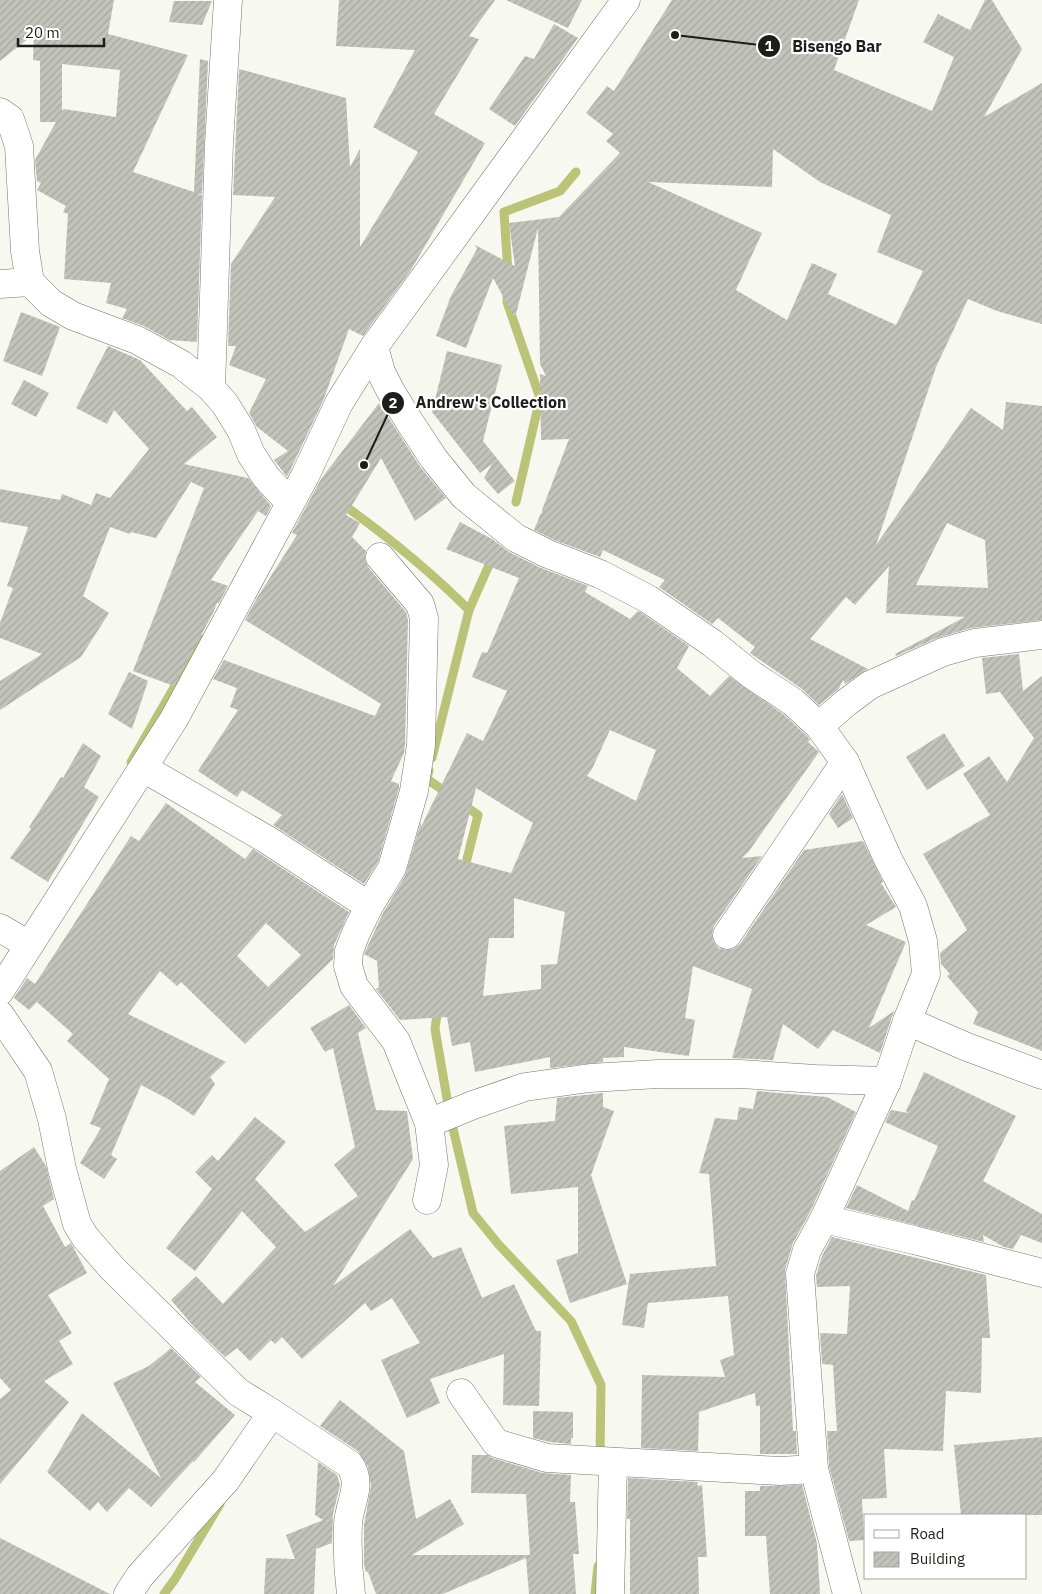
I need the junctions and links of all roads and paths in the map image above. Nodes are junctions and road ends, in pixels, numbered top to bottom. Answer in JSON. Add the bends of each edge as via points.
{"nodes":[{"id":1,"x":228,"y":0,"type":"edge"},
{"id":2,"x":626,"y":0,"type":"edge"},
{"id":3,"x":0,"y":112,"type":"edge"},
{"id":4,"x":30,"y":282,"type":"junction"},
{"id":5,"x":0,"y":284,"type":"edge"},
{"id":6,"x":374,"y":347,"type":"junction"},
{"id":7,"x":211,"y":388,"type":"junction"},
{"id":8,"x":290,"y":503,"type":"junction"},
{"id":9,"x":380,"y":557,"type":"dead end"},
{"id":10,"x":1042,"y":635,"type":"edge"},
{"id":11,"x":819,"y":726,"type":"junction"},
{"id":12,"x":845,"y":762,"type":"junction"},
{"id":13,"x":142,"y":768,"type":"junction"},
{"id":14,"x":369,"y":906,"type":"junction"},
{"id":15,"x":0,"y":928,"type":"edge"},
{"id":16,"x":727,"y":935,"type":"dead end"},
{"id":17,"x":29,"y":944,"type":"junction"},
{"id":18,"x":0,"y":991,"type":"edge"},
{"id":19,"x":0,"y":1016,"type":"edge"},
{"id":20,"x":907,"y":1021,"type":"junction"},
{"id":21,"x":1042,"y":1075,"type":"edge"},
{"id":22,"x":887,"y":1081,"type":"junction"},
{"id":23,"x":428,"y":1123,"type":"junction"},
{"id":24,"x":427,"y":1200,"type":"dead end"},
{"id":25,"x":824,"y":1219,"type":"junction"},
{"id":26,"x":1042,"y":1273,"type":"edge"},
{"id":27,"x":461,"y":1393,"type":"dead end"},
{"id":28,"x":272,"y":1413,"type":"junction"},
{"id":29,"x":613,"y":1462,"type":"junction"},
{"id":30,"x":814,"y":1469,"type":"junction"},
{"id":31,"x":128,"y":1594,"type":"edge"},
{"id":32,"x":351,"y":1594,"type":"edge"},
{"id":33,"x":610,"y":1594,"type":"edge"},
{"id":34,"x":847,"y":1594,"type":"edge"}],
"edges":[{"from":1,"to":7,"type":"street","via":[[219,143]]},
{"from":2,"to":6,"type":"street"},
{"from":3,"to":4,"type":"street","via":[[10,119],[19,146]]},
{"from":4,"to":5,"type":"street"},
{"from":4,"to":7,"type":"street","via":[[50,303],[73,316],[137,340],[181,364]]},
{"from":6,"to":8,"type":"street","via":[[339,403]]},
{"from":6,"to":11,"type":"street","via":[[381,372],[394,398],[434,459],[464,496],[516,538],[600,574],[648,599],[793,702]]},
{"from":7,"to":8,"type":"street","via":[[226,404],[266,477]]},
{"from":8,"to":13,"type":"street","via":[[174,719]]},
{"from":9,"to":14,"type":"street","via":[[420,604],[424,618],[421,745],[414,792],[400,847],[390,874]]},
{"from":10,"to":11,"type":"street","via":[[975,643],[943,652],[870,685]]},
{"from":11,"to":12,"type":"street"},
{"from":12,"to":16,"type":"street"},
{"from":12,"to":20,"type":"street","via":[[888,859],[913,906],[923,941],[926,974]]},
{"from":13,"to":14,"type":"street","via":[[266,839]]},
{"from":13,"to":17,"type":"street"},
{"from":14,"to":23,"type":"street","via":[[349,951],[348,966],[354,986],[396,1041]]},
{"from":15,"to":17,"type":"street"},
{"from":17,"to":18,"type":"street"},
{"from":19,"to":28,"type":"street","via":[[38,1071],[77,1224],[85,1237],[112,1268],[238,1392]]},
{"from":20,"to":21,"type":"street"},
{"from":20,"to":22,"type":"street"},
{"from":22,"to":23,"type":"street","via":[[740,1074],[590,1078],[525,1087]]},
{"from":22,"to":25,"type":"street"},
{"from":23,"to":24,"type":"street","via":[[434,1165]]},
{"from":25,"to":26,"type":"street"},
{"from":25,"to":30,"type":"street","via":[[800,1274]]},
{"from":27,"to":29,"type":"street","via":[[496,1443],[547,1458]]},
{"from":28,"to":31,"type":"street","via":[[226,1480],[140,1576]]},
{"from":28,"to":32,"type":"street","via":[[349,1464],[354,1471],[356,1489],[348,1522]]},
{"from":29,"to":30,"type":"street","via":[[780,1471]]},
{"from":29,"to":33,"type":"street"},
{"from":30,"to":34,"type":"street"}]}
